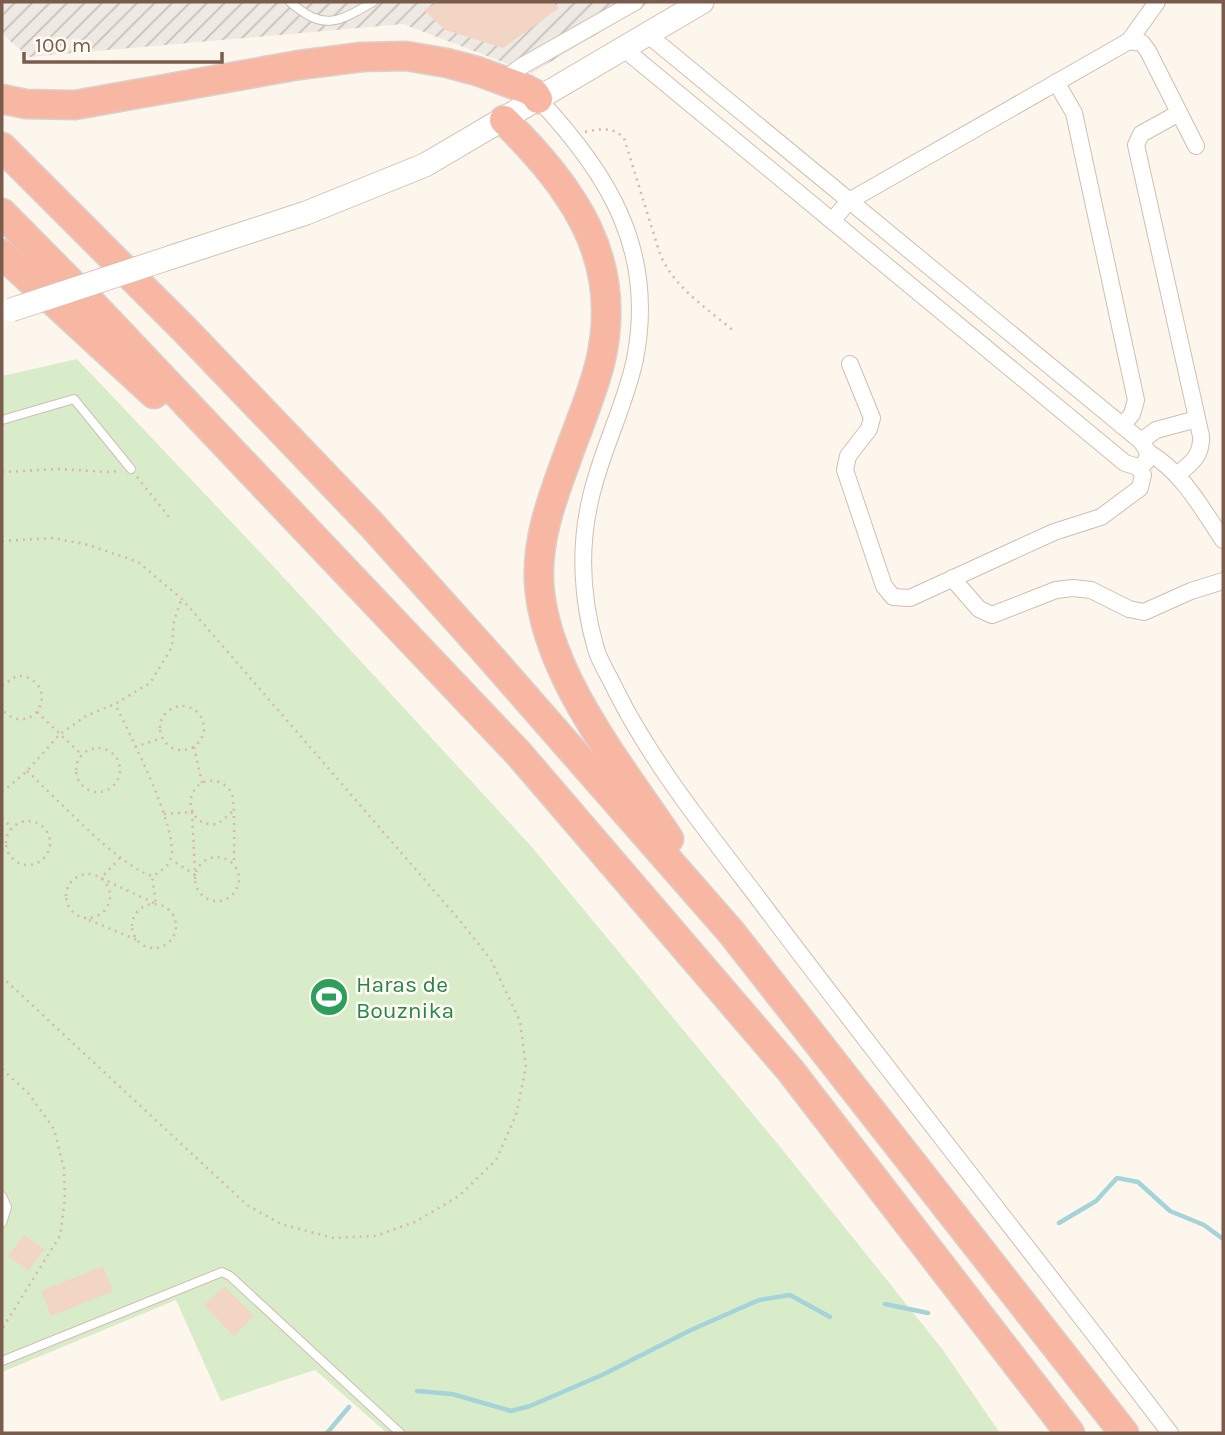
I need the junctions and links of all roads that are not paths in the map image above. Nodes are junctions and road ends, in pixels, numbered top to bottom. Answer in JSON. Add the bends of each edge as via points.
{"nodes":[{"id":1,"x":290,"y":2,"type":"edge"},
{"id":2,"x":373,"y":2,"type":"edge"},
{"id":3,"x":635,"y":2,"type":"edge"},
{"id":4,"x":702,"y":2,"type":"edge"},
{"id":5,"x":1157,"y":2,"type":"edge"},
{"id":6,"x":647,"y":34,"type":"junction"},
{"id":7,"x":1129,"y":41,"type":"junction"},
{"id":8,"x":623,"y":48,"type":"junction"},
{"id":9,"x":503,"y":80,"type":"junction"},
{"id":10,"x":1056,"y":82,"type":"junction"},
{"id":11,"x":2,"y":99,"type":"edge"},
{"id":12,"x":538,"y":99,"type":"junction"},
{"id":13,"x":1180,"y":113,"type":"junction"},
{"id":14,"x":504,"y":120,"type":"junction"},
{"id":15,"x":1196,"y":146,"type":"dead end"},
{"id":16,"x":2,"y":147,"type":"edge"},
{"id":17,"x":849,"y":201,"type":"junction"},
{"id":18,"x":2,"y":213,"type":"edge"},
{"id":19,"x":832,"y":222,"type":"junction"},
{"id":20,"x":2,"y":254,"type":"edge"},
{"id":21,"x":6,"y":311,"type":"edge"},
{"id":22,"x":1000,"y":325,"type":"junction"},
{"id":23,"x":982,"y":346,"type":"junction"},
{"id":24,"x":850,"y":364,"type":"dead end"},
{"id":25,"x":1197,"y":419,"type":"junction"},
{"id":26,"x":2,"y":420,"type":"edge"},
{"id":27,"x":1122,"y":426,"type":"junction"},
{"id":28,"x":1144,"y":447,"type":"junction"},
{"id":29,"x":1138,"y":467,"type":"junction"},
{"id":30,"x":131,"y":469,"type":"road end"},
{"id":31,"x":1178,"y":474,"type":"junction"},
{"id":32,"x":1223,"y":540,"type":"edge"},
{"id":33,"x":353,"y":578,"type":"junction"},
{"id":34,"x":952,"y":578,"type":"junction"},
{"id":35,"x":1223,"y":581,"type":"edge"},
{"id":36,"x":732,"y":932,"type":"junction"},
{"id":37,"x":2,"y":1196,"type":"edge"},
{"id":38,"x":2,"y":1223,"type":"edge"},
{"id":39,"x":2,"y":1361,"type":"edge"},
{"id":40,"x":400,"y":1433,"type":"edge"},
{"id":41,"x":1070,"y":1433,"type":"edge"},
{"id":42,"x":1124,"y":1433,"type":"edge"},
{"id":43,"x":1170,"y":1433,"type":"edge"}],
"edges":[{"from":1,"to":2,"type":"lane","via":[[319,22],[332,23]]},
{"from":3,"to":9,"type":"street"},
{"from":4,"to":6,"type":"street"},
{"from":5,"to":7,"type":"street"},
{"from":6,"to":8,"type":"street"},
{"from":6,"to":17,"type":"street"},
{"from":7,"to":10,"type":"street"},
{"from":7,"to":13,"type":"street","via":[[1146,47]]},
{"from":8,"to":12,"type":"street"},
{"from":8,"to":19,"type":"street"},
{"from":9,"to":11,"type":"highway","via":[[406,56],[362,57],[75,105]]},
{"from":9,"to":12,"type":"highway"},
{"from":10,"to":17,"type":"street"},
{"from":10,"to":27,"type":"street","via":[[1074,114],[1135,396],[1135,410]]},
{"from":12,"to":14,"type":"street"},
{"from":12,"to":43,"type":"street","via":[[604,182],[627,226],[637,267],[640,321],[635,362],[589,502],[581,571],[596,650],[635,728],[665,775]]},
{"from":13,"to":15,"type":"street"},
{"from":13,"to":25,"type":"street","via":[[1141,134],[1136,145]]},
{"from":14,"to":21,"type":"street","bridge":true,"via":[[425,165],[306,213]]},
{"from":14,"to":36,"type":"highway","via":[[532,148],[588,228],[603,266],[607,299],[600,363],[546,515],[539,549],[544,617],[554,652],[581,704]]},
{"from":16,"to":36,"type":"highway","via":[[371,524]]},
{"from":17,"to":19,"type":"street"},
{"from":17,"to":22,"type":"street"},
{"from":18,"to":33,"type":"highway"},
{"from":19,"to":23,"type":"street"},
{"from":20,"to":33,"type":"highway"},
{"from":22,"to":23,"type":"street"},
{"from":22,"to":27,"type":"street"},
{"from":23,"to":29,"type":"street","via":[[1125,463]]},
{"from":24,"to":34,"type":"street","via":[[872,418],[848,456],[845,470],[884,586],[893,597],[904,599]]},
{"from":25,"to":28,"type":"street","via":[[1156,430]]},
{"from":25,"to":31,"type":"street","via":[[1199,453]]},
{"from":26,"to":30,"type":"lane","via":[[74,399]]},
{"from":27,"to":28,"type":"street"},
{"from":28,"to":29,"type":"street","via":[[1146,462]]},
{"from":28,"to":31,"type":"street"},
{"from":29,"to":34,"type":"street","via":[[1143,475],[1140,488],[1108,513]]},
{"from":31,"to":32,"type":"street"},
{"from":33,"to":41,"type":"highway","via":[[519,754],[790,1070]]},
{"from":34,"to":35,"type":"street","via":[[979,609],[992,615],[1073,588],[1091,590],[1129,610],[1144,612]]},
{"from":36,"to":42,"type":"highway"},
{"from":37,"to":38,"type":"lane","via":[[7,1207]]},
{"from":39,"to":40,"type":"lane","via":[[222,1272]]}]}
